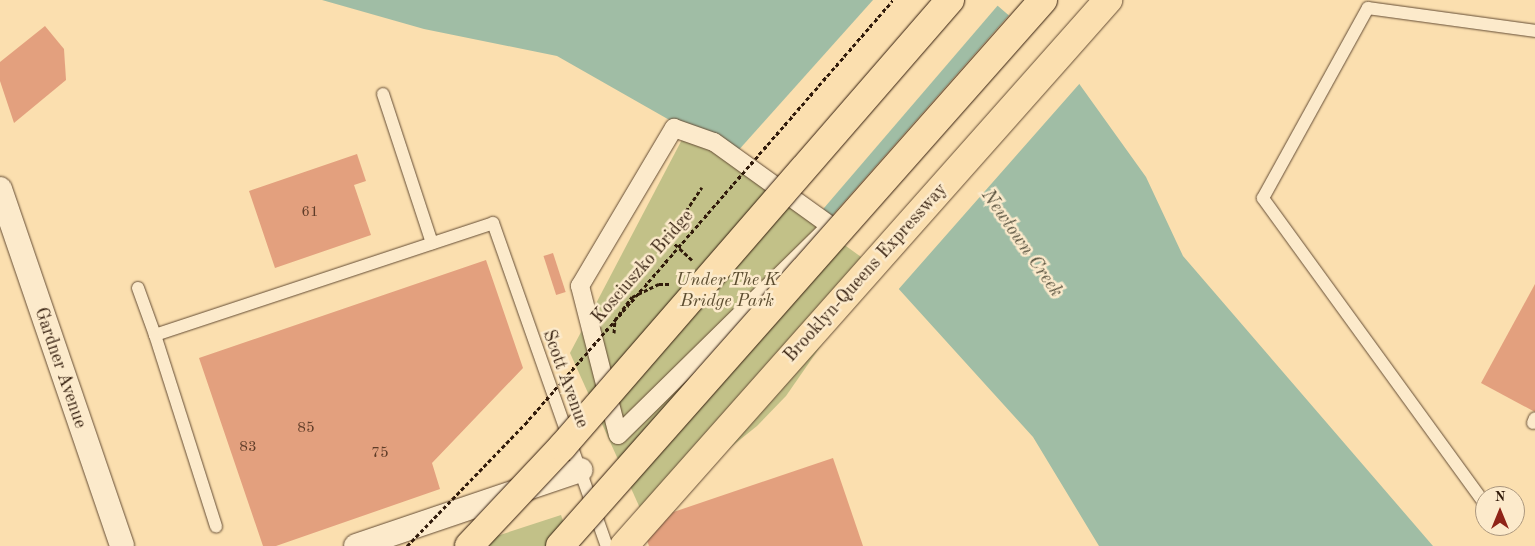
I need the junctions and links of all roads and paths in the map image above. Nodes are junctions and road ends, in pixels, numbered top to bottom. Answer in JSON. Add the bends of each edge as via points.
{"nodes":[{"id":1,"x":893,"y":0,"type":"edge"},
{"id":2,"x":950,"y":0,"type":"edge"},
{"id":3,"x":1043,"y":0,"type":"edge"},
{"id":4,"x":1108,"y":0,"type":"edge"},
{"id":5,"x":1535,"y":31,"type":"edge"},
{"id":6,"x":383,"y":94,"type":"dead end"},
{"id":7,"x":674,"y":128,"type":"joint"},
{"id":8,"x":0,"y":189,"type":"edge"},
{"id":9,"x":432,"y":243,"type":"junction"},
{"id":10,"x":676,"y":284,"type":"dead end"},
{"id":11,"x":138,"y":288,"type":"dead end"},
{"id":12,"x":155,"y":335,"type":"junction"},
{"id":13,"x":614,"y":336,"type":"dead end"},
{"id":14,"x":580,"y":470,"type":"junction"},
{"id":15,"x":1475,"y":490,"type":"edge"},
{"id":16,"x":216,"y":526,"type":"dead end"},
{"id":17,"x":122,"y":546,"type":"edge"},
{"id":18,"x":356,"y":546,"type":"edge"},
{"id":19,"x":407,"y":546,"type":"edge"},
{"id":20,"x":469,"y":546,"type":"edge"},
{"id":21,"x":560,"y":546,"type":"edge"},
{"id":22,"x":607,"y":546,"type":"edge"},
{"id":23,"x":624,"y":546,"type":"edge"}],
"edges":[{"from":1,"to":19,"type":"path","name":"Kosciuszko Bridge","bridge":true,"via":[[525,424]]},
{"from":2,"to":20,"type":"highway","bridge":true,"via":[[579,428]]},
{"from":3,"to":21,"type":"highway","bridge":true},
{"from":4,"to":23,"type":"highway","name":"Brooklyn-Queens Expressway"},
{"from":5,"to":15,"type":"lane","via":[[1368,8],[1262,198]]},
{"from":6,"to":9,"type":"lane"},
{"from":7,"to":7,"type":"street","via":[[714,142],[831,226],[618,435],[580,286]]},
{"from":8,"to":17,"type":"street","name":"Gardner Avenue"},
{"from":9,"to":12,"type":"lane"},
{"from":9,"to":14,"type":"lane","name":"Scott Avenue","via":[[493,223]]},
{"from":10,"to":13,"type":"path","via":[[659,284],[632,297],[615,320]]},
{"from":11,"to":12,"type":"lane"},
{"from":12,"to":16,"type":"lane"},
{"from":14,"to":18,"type":"street"},
{"from":14,"to":22,"type":"lane","name":"Scott Avenue"}]}
